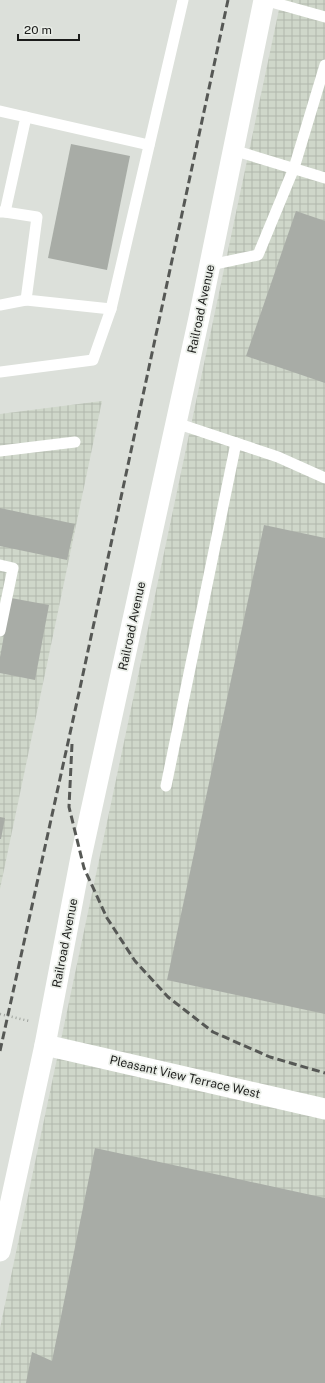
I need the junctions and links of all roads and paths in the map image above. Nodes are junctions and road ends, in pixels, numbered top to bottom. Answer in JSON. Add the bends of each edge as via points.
{"nodes":[{"id":1,"x":183,"y":0,"type":"edge"},
{"id":2,"x":264,"y":0,"type":"edge"},
{"id":3,"x":325,"y":17,"type":"edge"},
{"id":4,"x":325,"y":65,"type":"edge"},
{"id":5,"x":0,"y":111,"type":"edge"},
{"id":6,"x":26,"y":117,"type":"junction"},
{"id":7,"x":149,"y":145,"type":"junction"},
{"id":8,"x":233,"y":150,"type":"junction"},
{"id":9,"x":294,"y":168,"type":"junction"},
{"id":10,"x":325,"y":178,"type":"edge"},
{"id":11,"x":2,"y":212,"type":"edge"},
{"id":12,"x":210,"y":265,"type":"junction"},
{"id":13,"x":26,"y":300,"type":"junction"},
{"id":14,"x":0,"y":305,"type":"edge"},
{"id":15,"x":112,"y":309,"type":"junction"},
{"id":16,"x":0,"y":372,"type":"edge"},
{"id":17,"x":176,"y":423,"type":"junction"},
{"id":18,"x":75,"y":442,"type":"dead end"},
{"id":19,"x":236,"y":443,"type":"junction"},
{"id":20,"x":0,"y":451,"type":"edge"},
{"id":21,"x":325,"y":478,"type":"edge"},
{"id":22,"x":0,"y":565,"type":"edge"},
{"id":23,"x":0,"y":630,"type":"edge"},
{"id":24,"x":166,"y":786,"type":"dead end"},
{"id":25,"x":0,"y":1014,"type":"edge"},
{"id":26,"x":31,"y":1022,"type":"dead end"},
{"id":27,"x":45,"y":1045,"type":"junction"},
{"id":28,"x":325,"y":1110,"type":"edge"},
{"id":29,"x":0,"y":1251,"type":"edge"}],
"edges":[{"from":1,"to":7,"type":"lane"},
{"from":2,"to":3,"type":"lane"},
{"from":2,"to":8,"type":"street","name":"Railroad Avenue"},
{"from":4,"to":9,"type":"lane"},
{"from":5,"to":6,"type":"lane"},
{"from":6,"to":7,"type":"lane"},
{"from":6,"to":11,"type":"lane"},
{"from":7,"to":15,"type":"lane"},
{"from":8,"to":9,"type":"lane"},
{"from":8,"to":12,"type":"street","name":"Railroad Avenue"},
{"from":9,"to":10,"type":"lane"},
{"from":9,"to":12,"type":"lane","via":[[258,255]]},
{"from":11,"to":13,"type":"lane","via":[[38,217]]},
{"from":12,"to":17,"type":"street","name":"Railroad Avenue"},
{"from":13,"to":14,"type":"lane"},
{"from":13,"to":15,"type":"lane"},
{"from":15,"to":16,"type":"lane","via":[[92,360]]},
{"from":17,"to":19,"type":"lane"},
{"from":17,"to":27,"type":"street","name":"Railroad Avenue","via":[[81,857]]},
{"from":18,"to":20,"type":"lane"},
{"from":19,"to":21,"type":"lane"},
{"from":19,"to":24,"type":"lane"},
{"from":22,"to":23,"type":"lane","via":[[13,568]]},
{"from":25,"to":26,"type":"path"},
{"from":27,"to":28,"type":"street","name":"Pleasant View Terrace West"},
{"from":27,"to":29,"type":"street","name":"Railroad Avenue"}]}
